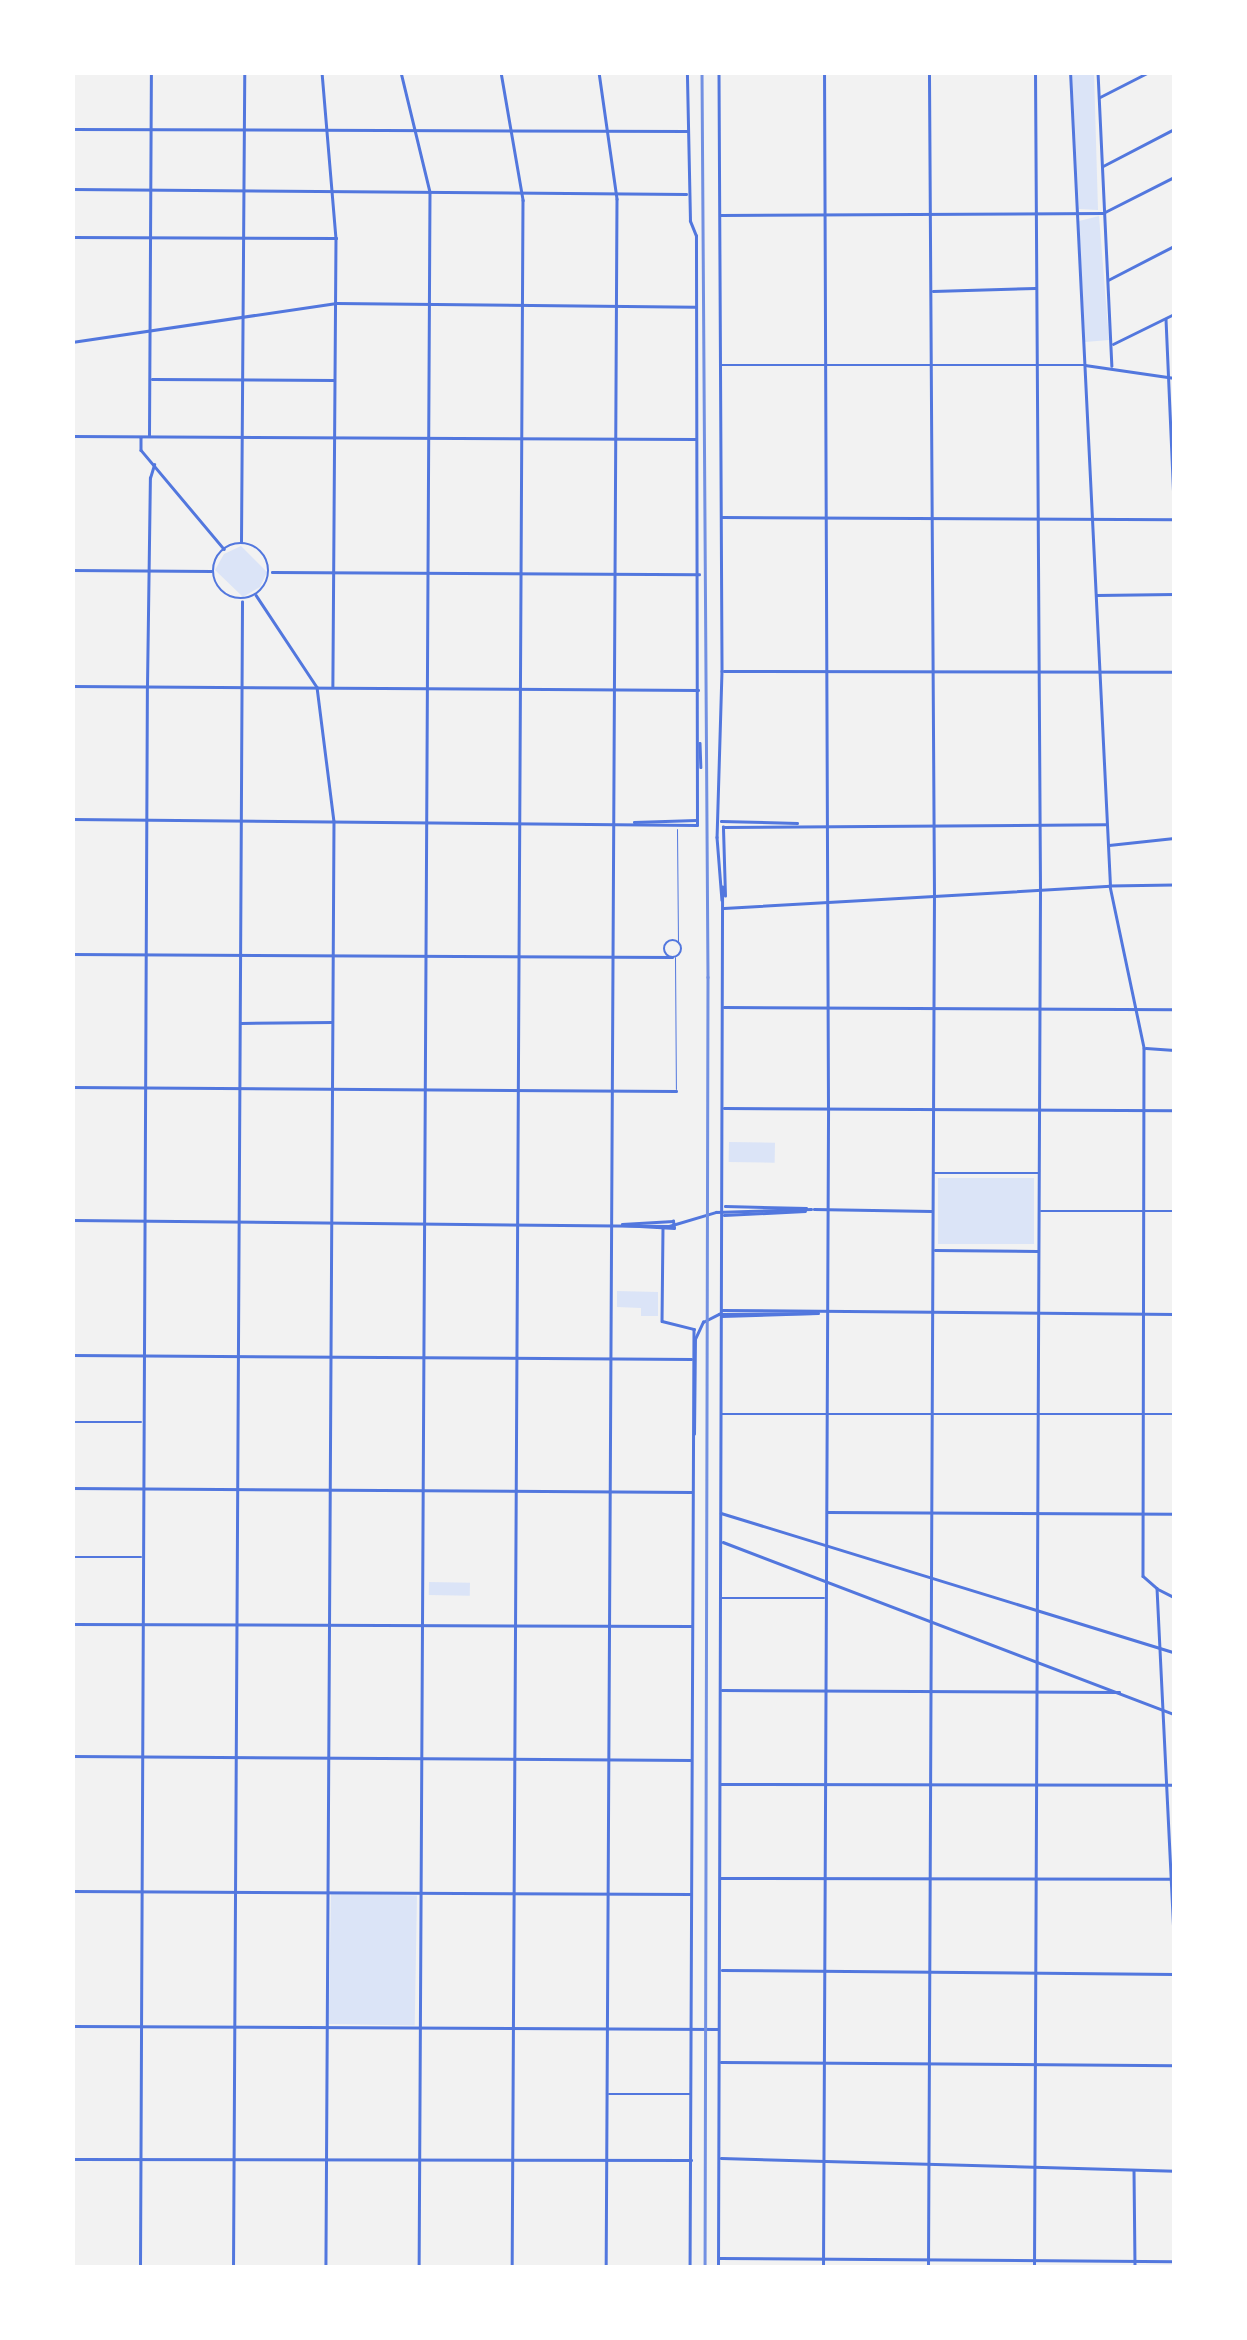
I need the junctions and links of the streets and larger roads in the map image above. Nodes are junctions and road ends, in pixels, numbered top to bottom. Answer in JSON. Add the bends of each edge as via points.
{"nodes":[{"id":1,"x":151,"y":72,"type":"edge"},
{"id":2,"x":244,"y":72,"type":"edge"},
{"id":3,"x":322,"y":72,"type":"edge"},
{"id":4,"x":401,"y":72,"type":"edge"},
{"id":5,"x":501,"y":72,"type":"edge"},
{"id":6,"x":599,"y":72,"type":"edge"},
{"id":7,"x":687,"y":72,"type":"edge"},
{"id":8,"x":719,"y":72,"type":"edge"},
{"id":9,"x":824,"y":72,"type":"edge"},
{"id":10,"x":929,"y":72,"type":"edge"},
{"id":11,"x":1035,"y":72,"type":"edge"},
{"id":12,"x":1070,"y":72,"type":"edge"},
{"id":13,"x":1098,"y":72,"type":"edge"},
{"id":14,"x":1149,"y":72,"type":"edge"},
{"id":15,"x":1099,"y":98,"type":"junction"},
{"id":16,"x":72,"y":129,"type":"edge"},
{"id":17,"x":1174,"y":129,"type":"edge"},
{"id":18,"x":150,"y":130,"type":"junction"},
{"id":19,"x":243,"y":130,"type":"junction"},
{"id":20,"x":329,"y":130,"type":"junction"},
{"id":21,"x":415,"y":130,"type":"junction"},
{"id":22,"x":688,"y":131,"type":"junction"},
{"id":23,"x":512,"y":132,"type":"junction"},
{"id":24,"x":608,"y":132,"type":"junction"},
{"id":25,"x":1101,"y":166,"type":"junction"},
{"id":26,"x":1174,"y":177,"type":"edge"},
{"id":27,"x":72,"y":189,"type":"edge"},
{"id":28,"x":150,"y":189,"type":"junction"},
{"id":29,"x":243,"y":191,"type":"junction"},
{"id":30,"x":430,"y":192,"type":"junction"},
{"id":31,"x":522,"y":193,"type":"junction"},
{"id":32,"x":616,"y":193,"type":"junction"},
{"id":33,"x":335,"y":194,"type":"junction"},
{"id":34,"x":689,"y":194,"type":"junction"},
{"id":35,"x":824,"y":213,"type":"junction"},
{"id":36,"x":1103,"y":213,"type":"junction"},
{"id":37,"x":930,"y":214,"type":"junction"},
{"id":38,"x":1035,"y":214,"type":"junction"},
{"id":39,"x":1076,"y":214,"type":"junction"},
{"id":40,"x":720,"y":215,"type":"junction"},
{"id":41,"x":72,"y":236,"type":"edge"},
{"id":42,"x":150,"y":238,"type":"junction"},
{"id":43,"x":244,"y":238,"type":"junction"},
{"id":44,"x":336,"y":238,"type":"junction"},
{"id":45,"x":1174,"y":246,"type":"edge"},
{"id":46,"x":1107,"y":281,"type":"junction"},
{"id":47,"x":1036,"y":288,"type":"junction"},
{"id":48,"x":931,"y":291,"type":"junction"},
{"id":49,"x":336,"y":304,"type":"junction"},
{"id":50,"x":429,"y":305,"type":"junction"},
{"id":51,"x":522,"y":306,"type":"junction"},
{"id":52,"x":616,"y":306,"type":"junction"},
{"id":53,"x":697,"y":307,"type":"junction"},
{"id":54,"x":1174,"y":314,"type":"edge"},
{"id":55,"x":243,"y":318,"type":"junction"},
{"id":56,"x":1166,"y":318,"type":"junction"},
{"id":57,"x":148,"y":331,"type":"junction"},
{"id":58,"x":72,"y":342,"type":"edge"},
{"id":59,"x":1111,"y":345,"type":"junction"},
{"id":60,"x":720,"y":365,"type":"junction"},
{"id":61,"x":931,"y":365,"type":"junction"},
{"id":62,"x":1038,"y":365,"type":"junction"},
{"id":63,"x":1085,"y":365,"type":"junction"},
{"id":64,"x":826,"y":366,"type":"junction"},
{"id":65,"x":1112,"y":368,"type":"junction"},
{"id":66,"x":1172,"y":377,"type":"edge"},
{"id":67,"x":150,"y":379,"type":"junction"},
{"id":68,"x":242,"y":379,"type":"junction"},
{"id":69,"x":335,"y":380,"type":"junction"},
{"id":70,"x":72,"y":436,"type":"edge"},
{"id":71,"x":142,"y":436,"type":"junction"},
{"id":72,"x":149,"y":436,"type":"junction"},
{"id":73,"x":242,"y":437,"type":"junction"},
{"id":74,"x":336,"y":438,"type":"junction"},
{"id":75,"x":428,"y":438,"type":"junction"},
{"id":76,"x":521,"y":439,"type":"junction"},
{"id":77,"x":697,"y":439,"type":"junction"},
{"id":78,"x":616,"y":440,"type":"junction"},
{"id":79,"x":154,"y":466,"type":"junction"},
{"id":80,"x":1174,"y":503,"type":"edge"},
{"id":81,"x":722,"y":517,"type":"junction"},
{"id":82,"x":824,"y":518,"type":"junction"},
{"id":83,"x":1093,"y":518,"type":"junction"},
{"id":84,"x":932,"y":519,"type":"junction"},
{"id":85,"x":1037,"y":519,"type":"junction"},
{"id":86,"x":1174,"y":519,"type":"edge"},
{"id":87,"x":241,"y":542,"type":"junction"},
{"id":88,"x":224,"y":549,"type":"junction"},
{"id":89,"x":335,"y":569,"type":"junction"},
{"id":90,"x":72,"y":570,"type":"edge"},
{"id":91,"x":149,"y":571,"type":"junction"},
{"id":92,"x":211,"y":571,"type":"junction"},
{"id":93,"x":429,"y":571,"type":"junction"},
{"id":94,"x":522,"y":571,"type":"junction"},
{"id":95,"x":272,"y":572,"type":"junction"},
{"id":96,"x":615,"y":572,"type":"junction"},
{"id":97,"x":700,"y":574,"type":"junction"},
{"id":98,"x":1174,"y":594,"type":"edge"},
{"id":99,"x":256,"y":596,"type":"junction"},
{"id":100,"x":1097,"y":596,"type":"junction"},
{"id":101,"x":242,"y":602,"type":"junction"},
{"id":102,"x":722,"y":671,"type":"junction"},
{"id":103,"x":931,"y":671,"type":"junction"},
{"id":104,"x":1100,"y":671,"type":"junction"},
{"id":105,"x":826,"y":672,"type":"junction"},
{"id":106,"x":1039,"y":672,"type":"junction"},
{"id":107,"x":1174,"y":672,"type":"edge"},
{"id":108,"x":72,"y":686,"type":"edge"},
{"id":109,"x":147,"y":686,"type":"junction"},
{"id":110,"x":241,"y":687,"type":"junction"},
{"id":111,"x":317,"y":687,"type":"junction"},
{"id":112,"x":332,"y":687,"type":"junction"},
{"id":113,"x":428,"y":688,"type":"junction"},
{"id":114,"x":521,"y":688,"type":"junction"},
{"id":115,"x":614,"y":688,"type":"junction"},
{"id":116,"x":700,"y":690,"type":"junction"},
{"id":117,"x":700,"y":728,"type":"junction"},
{"id":118,"x":701,"y":767,"type":"dead end"},
{"id":119,"x":72,"y":820,"type":"edge"},
{"id":120,"x":147,"y":820,"type":"junction"},
{"id":121,"x":240,"y":820,"type":"junction"},
{"id":122,"x":428,"y":820,"type":"junction"},
{"id":123,"x":334,"y":821,"type":"junction"},
{"id":124,"x":520,"y":821,"type":"junction"},
{"id":125,"x":718,"y":821,"type":"junction"},
{"id":126,"x":613,"y":822,"type":"junction"},
{"id":127,"x":633,"y":822,"type":"junction"},
{"id":128,"x":697,"y":822,"type":"junction"},
{"id":129,"x":798,"y":824,"type":"junction"},
{"id":130,"x":826,"y":824,"type":"junction"},
{"id":131,"x":932,"y":824,"type":"junction"},
{"id":132,"x":1040,"y":824,"type":"junction"},
{"id":133,"x":1107,"y":824,"type":"junction"},
{"id":134,"x":676,"y":826,"type":"junction"},
{"id":135,"x":1174,"y":838,"type":"edge"},
{"id":136,"x":1108,"y":845,"type":"junction"},
{"id":137,"x":1174,"y":885,"type":"edge"},
{"id":138,"x":722,"y":886,"type":"dead end"},
{"id":139,"x":1110,"y":886,"type":"junction"},
{"id":140,"x":1040,"y":890,"type":"junction"},
{"id":141,"x":934,"y":896,"type":"junction"},
{"id":142,"x":828,"y":902,"type":"junction"},
{"id":143,"x":723,"y":905,"type":"junction"},
{"id":144,"x":678,"y":942,"type":"junction"},
{"id":145,"x":72,"y":954,"type":"edge"},
{"id":146,"x":146,"y":954,"type":"junction"},
{"id":147,"x":240,"y":954,"type":"junction"},
{"id":148,"x":664,"y":954,"type":"junction"},
{"id":149,"x":334,"y":955,"type":"junction"},
{"id":150,"x":427,"y":955,"type":"junction"},
{"id":151,"x":520,"y":956,"type":"junction"},
{"id":152,"x":612,"y":957,"type":"junction"},
{"id":153,"x":674,"y":957,"type":"junction"},
{"id":154,"x":723,"y":1007,"type":"junction"},
{"id":155,"x":827,"y":1007,"type":"junction"},
{"id":156,"x":933,"y":1008,"type":"junction"},
{"id":157,"x":1039,"y":1009,"type":"junction"},
{"id":158,"x":1137,"y":1009,"type":"junction"},
{"id":159,"x":1174,"y":1009,"type":"edge"},
{"id":160,"x":333,"y":1022,"type":"junction"},
{"id":161,"x":240,"y":1023,"type":"junction"},
{"id":162,"x":1144,"y":1048,"type":"junction"},
{"id":163,"x":1174,"y":1050,"type":"edge"},
{"id":164,"x":146,"y":1087,"type":"junction"},
{"id":165,"x":72,"y":1088,"type":"edge"},
{"id":166,"x":240,"y":1089,"type":"junction"},
{"id":167,"x":332,"y":1089,"type":"junction"},
{"id":168,"x":426,"y":1090,"type":"junction"},
{"id":169,"x":520,"y":1090,"type":"junction"},
{"id":170,"x":612,"y":1090,"type":"junction"},
{"id":171,"x":676,"y":1091,"type":"joint"},
{"id":172,"x":722,"y":1108,"type":"junction"},
{"id":173,"x":828,"y":1108,"type":"junction"},
{"id":174,"x":932,"y":1108,"type":"junction"},
{"id":175,"x":1039,"y":1108,"type":"junction"},
{"id":176,"x":1144,"y":1110,"type":"junction"},
{"id":177,"x":1174,"y":1110,"type":"edge"},
{"id":178,"x":933,"y":1173,"type":"junction"},
{"id":179,"x":1039,"y":1173,"type":"junction"},
{"id":180,"x":722,"y":1206,"type":"junction"},
{"id":181,"x":811,"y":1209,"type":"junction"},
{"id":182,"x":827,"y":1209,"type":"junction"},
{"id":183,"x":933,"y":1211,"type":"junction"},
{"id":184,"x":1040,"y":1211,"type":"junction"},
{"id":185,"x":1144,"y":1212,"type":"junction"},
{"id":186,"x":1174,"y":1212,"type":"edge"},
{"id":187,"x":722,"y":1214,"type":"junction"},
{"id":188,"x":72,"y":1220,"type":"edge"},
{"id":189,"x":145,"y":1222,"type":"junction"},
{"id":190,"x":239,"y":1222,"type":"junction"},
{"id":191,"x":332,"y":1223,"type":"junction"},
{"id":192,"x":424,"y":1223,"type":"junction"},
{"id":193,"x":518,"y":1224,"type":"junction"},
{"id":194,"x":611,"y":1224,"type":"junction"},
{"id":195,"x":624,"y":1225,"type":"junction"},
{"id":196,"x":663,"y":1228,"type":"junction"},
{"id":197,"x":933,"y":1250,"type":"junction"},
{"id":198,"x":1038,"y":1251,"type":"junction"},
{"id":199,"x":720,"y":1310,"type":"junction"},
{"id":200,"x":932,"y":1312,"type":"junction"},
{"id":201,"x":820,"y":1313,"type":"junction"},
{"id":202,"x":828,"y":1313,"type":"junction"},
{"id":203,"x":1038,"y":1313,"type":"junction"},
{"id":204,"x":1174,"y":1314,"type":"edge"},
{"id":205,"x":1144,"y":1315,"type":"junction"},
{"id":206,"x":720,"y":1316,"type":"junction"},
{"id":207,"x":72,"y":1355,"type":"edge"},
{"id":208,"x":145,"y":1356,"type":"junction"},
{"id":209,"x":238,"y":1356,"type":"junction"},
{"id":210,"x":331,"y":1356,"type":"junction"},
{"id":211,"x":424,"y":1357,"type":"junction"},
{"id":212,"x":518,"y":1357,"type":"junction"},
{"id":213,"x":610,"y":1357,"type":"junction"},
{"id":214,"x":692,"y":1359,"type":"junction"},
{"id":215,"x":826,"y":1413,"type":"junction"},
{"id":216,"x":932,"y":1413,"type":"junction"},
{"id":217,"x":720,"y":1414,"type":"junction"},
{"id":218,"x":1038,"y":1414,"type":"junction"},
{"id":219,"x":1143,"y":1414,"type":"junction"},
{"id":220,"x":1174,"y":1414,"type":"edge"},
{"id":221,"x":72,"y":1422,"type":"edge"},
{"id":222,"x":144,"y":1422,"type":"junction"},
{"id":223,"x":694,"y":1440,"type":"junction"},
{"id":224,"x":72,"y":1488,"type":"edge"},
{"id":225,"x":238,"y":1488,"type":"junction"},
{"id":226,"x":144,"y":1490,"type":"junction"},
{"id":227,"x":330,"y":1490,"type":"junction"},
{"id":228,"x":424,"y":1491,"type":"junction"},
{"id":229,"x":608,"y":1491,"type":"junction"},
{"id":230,"x":517,"y":1492,"type":"junction"},
{"id":231,"x":692,"y":1492,"type":"junction"},
{"id":232,"x":720,"y":1512,"type":"junction"},
{"id":233,"x":826,"y":1512,"type":"junction"},
{"id":234,"x":930,"y":1513,"type":"junction"},
{"id":235,"x":1036,"y":1514,"type":"junction"},
{"id":236,"x":1142,"y":1514,"type":"junction"},
{"id":237,"x":1174,"y":1514,"type":"edge"},
{"id":238,"x":720,"y":1542,"type":"junction"},
{"id":239,"x":826,"y":1546,"type":"junction"},
{"id":240,"x":72,"y":1557,"type":"edge"},
{"id":241,"x":144,"y":1557,"type":"junction"},
{"id":242,"x":930,"y":1576,"type":"junction"},
{"id":243,"x":826,"y":1579,"type":"junction"},
{"id":244,"x":1157,"y":1588,"type":"junction"},
{"id":245,"x":1174,"y":1597,"type":"edge"},
{"id":246,"x":720,"y":1598,"type":"junction"},
{"id":247,"x":826,"y":1598,"type":"junction"},
{"id":248,"x":1036,"y":1610,"type":"junction"},
{"id":249,"x":930,"y":1618,"type":"junction"},
{"id":250,"x":72,"y":1624,"type":"edge"},
{"id":251,"x":143,"y":1624,"type":"junction"},
{"id":252,"x":236,"y":1624,"type":"junction"},
{"id":253,"x":330,"y":1624,"type":"junction"},
{"id":254,"x":422,"y":1625,"type":"junction"},
{"id":255,"x":516,"y":1625,"type":"junction"},
{"id":256,"x":608,"y":1625,"type":"junction"},
{"id":257,"x":692,"y":1626,"type":"junction"},
{"id":258,"x":1158,"y":1647,"type":"junction"},
{"id":259,"x":1174,"y":1652,"type":"edge"},
{"id":260,"x":1036,"y":1658,"type":"junction"},
{"id":261,"x":721,"y":1690,"type":"junction"},
{"id":262,"x":930,"y":1691,"type":"junction"},
{"id":263,"x":1036,"y":1691,"type":"junction"},
{"id":264,"x":825,"y":1692,"type":"junction"},
{"id":265,"x":1122,"y":1692,"type":"junction"},
{"id":266,"x":1160,"y":1707,"type":"junction"},
{"id":267,"x":1174,"y":1714,"type":"edge"},
{"id":268,"x":72,"y":1756,"type":"edge"},
{"id":269,"x":142,"y":1756,"type":"junction"},
{"id":270,"x":326,"y":1757,"type":"junction"},
{"id":271,"x":234,"y":1758,"type":"junction"},
{"id":272,"x":422,"y":1758,"type":"junction"},
{"id":273,"x":515,"y":1758,"type":"junction"},
{"id":274,"x":609,"y":1760,"type":"junction"},
{"id":275,"x":692,"y":1760,"type":"junction"},
{"id":276,"x":720,"y":1784,"type":"junction"},
{"id":277,"x":824,"y":1784,"type":"junction"},
{"id":278,"x":931,"y":1784,"type":"junction"},
{"id":279,"x":1164,"y":1784,"type":"junction"},
{"id":280,"x":1037,"y":1785,"type":"junction"},
{"id":281,"x":1174,"y":1785,"type":"edge"},
{"id":282,"x":930,"y":1877,"type":"junction"},
{"id":283,"x":720,"y":1878,"type":"junction"},
{"id":284,"x":825,"y":1878,"type":"junction"},
{"id":285,"x":1036,"y":1878,"type":"junction"},
{"id":286,"x":1172,"y":1879,"type":"edge"},
{"id":287,"x":72,"y":1891,"type":"edge"},
{"id":288,"x":141,"y":1891,"type":"junction"},
{"id":289,"x":234,"y":1892,"type":"junction"},
{"id":290,"x":422,"y":1892,"type":"junction"},
{"id":291,"x":328,"y":1893,"type":"junction"},
{"id":292,"x":515,"y":1893,"type":"junction"},
{"id":293,"x":607,"y":1894,"type":"junction"},
{"id":294,"x":692,"y":1894,"type":"junction"},
{"id":295,"x":1174,"y":1937,"type":"edge"},
{"id":296,"x":720,"y":1970,"type":"junction"},
{"id":297,"x":824,"y":1970,"type":"junction"},
{"id":298,"x":929,"y":1971,"type":"junction"},
{"id":299,"x":1036,"y":1972,"type":"junction"},
{"id":300,"x":1174,"y":1974,"type":"edge"},
{"id":301,"x":72,"y":2026,"type":"edge"},
{"id":302,"x":141,"y":2026,"type":"junction"},
{"id":303,"x":234,"y":2026,"type":"junction"},
{"id":304,"x":328,"y":2026,"type":"junction"},
{"id":305,"x":420,"y":2026,"type":"junction"},
{"id":306,"x":608,"y":2026,"type":"junction"},
{"id":307,"x":514,"y":2027,"type":"junction"},
{"id":308,"x":692,"y":2028,"type":"junction"},
{"id":309,"x":719,"y":2029,"type":"junction"},
{"id":310,"x":720,"y":2062,"type":"junction"},
{"id":311,"x":823,"y":2064,"type":"junction"},
{"id":312,"x":928,"y":2065,"type":"junction"},
{"id":313,"x":1036,"y":2065,"type":"junction"},
{"id":314,"x":1174,"y":2066,"type":"edge"},
{"id":315,"x":608,"y":2094,"type":"junction"},
{"id":316,"x":694,"y":2094,"type":"junction"},
{"id":317,"x":72,"y":2158,"type":"edge"},
{"id":318,"x":140,"y":2158,"type":"junction"},
{"id":319,"x":720,"y":2158,"type":"junction"},
{"id":320,"x":233,"y":2159,"type":"junction"},
{"id":321,"x":326,"y":2160,"type":"junction"},
{"id":322,"x":419,"y":2160,"type":"junction"},
{"id":323,"x":513,"y":2160,"type":"junction"},
{"id":324,"x":692,"y":2160,"type":"junction"},
{"id":325,"x":606,"y":2161,"type":"junction"},
{"id":326,"x":822,"y":2161,"type":"junction"},
{"id":327,"x":928,"y":2162,"type":"junction"},
{"id":328,"x":1034,"y":2166,"type":"junction"},
{"id":329,"x":1134,"y":2170,"type":"junction"},
{"id":330,"x":1174,"y":2171,"type":"edge"},
{"id":331,"x":718,"y":2258,"type":"junction"},
{"id":332,"x":823,"y":2259,"type":"junction"},
{"id":333,"x":928,"y":2259,"type":"junction"},
{"id":334,"x":1034,"y":2259,"type":"junction"},
{"id":335,"x":1135,"y":2259,"type":"junction"},
{"id":336,"x":1174,"y":2260,"type":"edge"},
{"id":337,"x":140,"y":2268,"type":"edge"},
{"id":338,"x":233,"y":2268,"type":"edge"},
{"id":339,"x":326,"y":2268,"type":"edge"},
{"id":340,"x":418,"y":2268,"type":"edge"},
{"id":341,"x":512,"y":2268,"type":"edge"},
{"id":342,"x":606,"y":2268,"type":"edge"},
{"id":343,"x":690,"y":2268,"type":"edge"},
{"id":344,"x":718,"y":2268,"type":"edge"},
{"id":345,"x":823,"y":2268,"type":"edge"},
{"id":346,"x":928,"y":2268,"type":"edge"},
{"id":347,"x":1034,"y":2268,"type":"edge"},
{"id":348,"x":1135,"y":2268,"type":"edge"}],
"edges":[{"from":1,"to":18,"type":"street"},
{"from":2,"to":19,"type":"street"},
{"from":3,"to":20,"type":"street"},
{"from":4,"to":21,"type":"street"},
{"from":5,"to":23,"type":"street"},
{"from":6,"to":24,"type":"street"},
{"from":7,"to":22,"type":"street"},
{"from":8,"to":40,"type":"street"},
{"from":9,"to":35,"type":"street"},
{"from":10,"to":37,"type":"street"},
{"from":11,"to":38,"type":"street"},
{"from":12,"to":39,"type":"street"},
{"from":13,"to":15,"type":"street"},
{"from":14,"to":15,"type":"street"},
{"from":15,"to":25,"type":"street"},
{"from":16,"to":18,"type":"street"},
{"from":17,"to":25,"type":"street"},
{"from":18,"to":19,"type":"street"},
{"from":18,"to":28,"type":"street"},
{"from":19,"to":20,"type":"street"},
{"from":19,"to":29,"type":"street"},
{"from":20,"to":21,"type":"street"},
{"from":20,"to":33,"type":"street"},
{"from":21,"to":23,"type":"street"},
{"from":21,"to":30,"type":"street"},
{"from":22,"to":24,"type":"street"},
{"from":22,"to":34,"type":"street"},
{"from":23,"to":24,"type":"street"},
{"from":23,"to":31,"type":"street"},
{"from":24,"to":32,"type":"street"},
{"from":25,"to":36,"type":"street"},
{"from":26,"to":36,"type":"street"},
{"from":27,"to":28,"type":"street"},
{"from":28,"to":29,"type":"street"},
{"from":28,"to":42,"type":"street"},
{"from":29,"to":33,"type":"street"},
{"from":29,"to":43,"type":"street"},
{"from":30,"to":31,"type":"street"},
{"from":30,"to":33,"type":"street"},
{"from":30,"to":50,"type":"street"},
{"from":31,"to":32,"type":"street"},
{"from":31,"to":51,"type":"street"},
{"from":32,"to":34,"type":"street"},
{"from":32,"to":52,"type":"street"},
{"from":33,"to":44,"type":"street"},
{"from":34,"to":53,"type":"street"},
{"from":35,"to":37,"type":"street"},
{"from":35,"to":40,"type":"street"},
{"from":35,"to":64,"type":"street"},
{"from":36,"to":39,"type":"street"},
{"from":36,"to":46,"type":"street"},
{"from":37,"to":38,"type":"street"},
{"from":37,"to":48,"type":"street"},
{"from":38,"to":39,"type":"street"},
{"from":38,"to":47,"type":"street"},
{"from":39,"to":63,"type":"street"},
{"from":40,"to":60,"type":"street"},
{"from":41,"to":42,"type":"street"},
{"from":42,"to":43,"type":"street"},
{"from":42,"to":57,"type":"street"},
{"from":43,"to":44,"type":"street"},
{"from":43,"to":55,"type":"street"},
{"from":44,"to":49,"type":"street"},
{"from":45,"to":46,"type":"street"},
{"from":46,"to":59,"type":"street"},
{"from":47,"to":48,"type":"street"},
{"from":47,"to":62,"type":"street"},
{"from":48,"to":61,"type":"street"},
{"from":49,"to":50,"type":"street"},
{"from":49,"to":55,"type":"street"},
{"from":49,"to":69,"type":"street"},
{"from":50,"to":51,"type":"street"},
{"from":50,"to":75,"type":"street"},
{"from":51,"to":52,"type":"street"},
{"from":51,"to":76,"type":"street"},
{"from":52,"to":53,"type":"street"},
{"from":52,"to":78,"type":"street"},
{"from":53,"to":77,"type":"street"},
{"from":54,"to":56,"type":"street"},
{"from":55,"to":57,"type":"street"},
{"from":55,"to":68,"type":"street"},
{"from":56,"to":59,"type":"street"},
{"from":56,"to":66,"type":"street"},
{"from":57,"to":58,"type":"street"},
{"from":57,"to":67,"type":"street"},
{"from":59,"to":65,"type":"street"},
{"from":60,"to":64,"type":"street"},
{"from":60,"to":81,"type":"street"},
{"from":61,"to":62,"type":"street"},
{"from":61,"to":64,"type":"street"},
{"from":61,"to":84,"type":"street"},
{"from":62,"to":63,"type":"street"},
{"from":62,"to":85,"type":"street"},
{"from":63,"to":65,"type":"street"},
{"from":63,"to":83,"type":"street"},
{"from":64,"to":82,"type":"street"},
{"from":65,"to":66,"type":"street"},
{"from":66,"to":80,"type":"street"},
{"from":67,"to":68,"type":"street"},
{"from":67,"to":72,"type":"street"},
{"from":68,"to":69,"type":"street"},
{"from":68,"to":73,"type":"street"},
{"from":69,"to":74,"type":"street"},
{"from":70,"to":71,"type":"street"},
{"from":71,"to":72,"type":"street"},
{"from":71,"to":79,"type":"street","via":[[142,450]]},
{"from":72,"to":73,"type":"street"},
{"from":73,"to":74,"type":"street"},
{"from":73,"to":87,"type":"street"},
{"from":74,"to":75,"type":"street"},
{"from":74,"to":89,"type":"street"},
{"from":75,"to":76,"type":"street"},
{"from":75,"to":93,"type":"street"},
{"from":76,"to":78,"type":"street"},
{"from":76,"to":94,"type":"street"},
{"from":77,"to":78,"type":"street"},
{"from":77,"to":97,"type":"street"},
{"from":78,"to":96,"type":"street"},
{"from":79,"to":88,"type":"street"},
{"from":79,"to":91,"type":"street"},
{"from":81,"to":82,"type":"street"},
{"from":81,"to":102,"type":"street"},
{"from":82,"to":84,"type":"street"},
{"from":82,"to":105,"type":"street"},
{"from":83,"to":85,"type":"street"},
{"from":83,"to":86,"type":"street"},
{"from":83,"to":100,"type":"street"},
{"from":84,"to":85,"type":"street"},
{"from":84,"to":103,"type":"street"},
{"from":85,"to":106,"type":"street"},
{"from":87,"to":88,"type":"street"},
{"from":87,"to":95,"type":"street"},
{"from":88,"to":92,"type":"street"},
{"from":89,"to":93,"type":"street"},
{"from":89,"to":95,"type":"street"},
{"from":89,"to":112,"type":"street"},
{"from":90,"to":91,"type":"street"},
{"from":91,"to":92,"type":"street"},
{"from":91,"to":109,"type":"street"},
{"from":92,"to":101,"type":"street"},
{"from":93,"to":94,"type":"street"},
{"from":93,"to":113,"type":"street"},
{"from":94,"to":96,"type":"street"},
{"from":94,"to":114,"type":"street"},
{"from":95,"to":99,"type":"street"},
{"from":96,"to":97,"type":"street"},
{"from":96,"to":115,"type":"street"},
{"from":97,"to":116,"type":"street"},
{"from":98,"to":100,"type":"street"},
{"from":99,"to":101,"type":"street"},
{"from":99,"to":111,"type":"street"},
{"from":100,"to":104,"type":"street"},
{"from":101,"to":110,"type":"street"},
{"from":102,"to":105,"type":"street"},
{"from":102,"to":125,"type":"street"},
{"from":103,"to":105,"type":"street"},
{"from":103,"to":106,"type":"street"},
{"from":103,"to":131,"type":"street"},
{"from":104,"to":106,"type":"street"},
{"from":104,"to":107,"type":"street"},
{"from":104,"to":133,"type":"street"},
{"from":105,"to":130,"type":"street"},
{"from":106,"to":132,"type":"street"},
{"from":108,"to":109,"type":"street"},
{"from":109,"to":110,"type":"street"},
{"from":109,"to":120,"type":"street"},
{"from":110,"to":111,"type":"street"},
{"from":110,"to":121,"type":"street"},
{"from":111,"to":112,"type":"street"},
{"from":111,"to":123,"type":"street"},
{"from":112,"to":113,"type":"street"},
{"from":113,"to":114,"type":"street"},
{"from":113,"to":122,"type":"street"},
{"from":114,"to":115,"type":"street"},
{"from":114,"to":124,"type":"street"},
{"from":115,"to":116,"type":"street"},
{"from":115,"to":126,"type":"street"},
{"from":116,"to":117,"type":"street"},
{"from":117,"to":118,"type":"street"},
{"from":117,"to":128,"type":"street"},
{"from":119,"to":120,"type":"street"},
{"from":120,"to":121,"type":"street"},
{"from":120,"to":146,"type":"street"},
{"from":121,"to":123,"type":"street"},
{"from":121,"to":147,"type":"street"},
{"from":122,"to":123,"type":"street"},
{"from":122,"to":124,"type":"street"},
{"from":122,"to":150,"type":"street"},
{"from":123,"to":149,"type":"street"},
{"from":124,"to":126,"type":"street"},
{"from":124,"to":151,"type":"street"},
{"from":125,"to":129,"type":"street"},
{"from":125,"to":143,"type":"street"},
{"from":126,"to":127,"type":"street"},
{"from":126,"to":152,"type":"street"},
{"from":127,"to":128,"type":"street"},
{"from":127,"to":134,"type":"street"},
{"from":128,"to":134,"type":"street"},
{"from":129,"to":130,"type":"street"},
{"from":129,"to":143,"type":"street","via":[[723,827]]},
{"from":130,"to":131,"type":"street"},
{"from":130,"to":142,"type":"street"},
{"from":131,"to":132,"type":"street"},
{"from":131,"to":141,"type":"street"},
{"from":132,"to":133,"type":"street"},
{"from":132,"to":140,"type":"street"},
{"from":133,"to":136,"type":"street"},
{"from":134,"to":144,"type":"street"},
{"from":135,"to":136,"type":"street"},
{"from":136,"to":139,"type":"street"},
{"from":137,"to":139,"type":"street"},
{"from":138,"to":143,"type":"street"},
{"from":139,"to":140,"type":"street"},
{"from":139,"to":158,"type":"street"},
{"from":140,"to":141,"type":"street"},
{"from":140,"to":157,"type":"street"},
{"from":141,"to":142,"type":"street"},
{"from":141,"to":156,"type":"street"},
{"from":142,"to":143,"type":"street"},
{"from":142,"to":155,"type":"street"},
{"from":143,"to":154,"type":"street"},
{"from":144,"to":148,"type":"street","via":[[668,941]]},
{"from":144,"to":153,"type":"street","via":[[682,950]]},
{"from":145,"to":146,"type":"street"},
{"from":146,"to":147,"type":"street"},
{"from":146,"to":164,"type":"street"},
{"from":147,"to":149,"type":"street"},
{"from":147,"to":161,"type":"street"},
{"from":148,"to":152,"type":"street"},
{"from":148,"to":153,"type":"street"},
{"from":149,"to":150,"type":"street"},
{"from":149,"to":160,"type":"street"},
{"from":150,"to":151,"type":"street"},
{"from":150,"to":168,"type":"street"},
{"from":151,"to":152,"type":"street"},
{"from":151,"to":169,"type":"street"},
{"from":152,"to":170,"type":"street"},
{"from":153,"to":171,"type":"street"},
{"from":154,"to":155,"type":"street"},
{"from":154,"to":172,"type":"street"},
{"from":155,"to":156,"type":"street"},
{"from":155,"to":173,"type":"street"},
{"from":156,"to":157,"type":"street"},
{"from":156,"to":174,"type":"street"},
{"from":157,"to":158,"type":"street"},
{"from":157,"to":175,"type":"street"},
{"from":158,"to":159,"type":"street"},
{"from":158,"to":162,"type":"street"},
{"from":160,"to":161,"type":"street"},
{"from":160,"to":167,"type":"street"},
{"from":161,"to":166,"type":"street"},
{"from":162,"to":163,"type":"street"},
{"from":162,"to":176,"type":"street"},
{"from":164,"to":165,"type":"street"},
{"from":164,"to":166,"type":"street"},
{"from":164,"to":189,"type":"street"},
{"from":166,"to":167,"type":"street"},
{"from":166,"to":190,"type":"street"},
{"from":167,"to":168,"type":"street"},
{"from":167,"to":191,"type":"street"},
{"from":168,"to":169,"type":"street"},
{"from":168,"to":192,"type":"street"},
{"from":169,"to":170,"type":"street"},
{"from":169,"to":193,"type":"street"},
{"from":170,"to":171,"type":"street"},
{"from":170,"to":194,"type":"street"},
{"from":172,"to":173,"type":"street"},
{"from":172,"to":180,"type":"street"},
{"from":173,"to":174,"type":"street"},
{"from":173,"to":182,"type":"street"},
{"from":174,"to":175,"type":"street"},
{"from":174,"to":178,"type":"street"},
{"from":175,"to":176,"type":"street"},
{"from":175,"to":179,"type":"street"},
{"from":176,"to":177,"type":"street"},
{"from":176,"to":185,"type":"street"},
{"from":178,"to":179,"type":"street"},
{"from":178,"to":183,"type":"street"},
{"from":179,"to":184,"type":"street"},
{"from":180,"to":181,"type":"street"},
{"from":180,"to":187,"type":"street"},
{"from":181,"to":182,"type":"street"},
{"from":181,"to":187,"type":"street"},
{"from":181,"to":195,"type":"street","via":[[716,1212],[670,1226]]},
{"from":182,"to":183,"type":"street"},
{"from":182,"to":202,"type":"street"},
{"from":183,"to":197,"type":"street"},
{"from":184,"to":185,"type":"street"},
{"from":184,"to":198,"type":"street"},
{"from":185,"to":186,"type":"street"},
{"from":185,"to":205,"type":"street"},
{"from":187,"to":199,"type":"street"},
{"from":188,"to":189,"type":"street"},
{"from":189,"to":190,"type":"street"},
{"from":189,"to":208,"type":"street"},
{"from":190,"to":191,"type":"street"},
{"from":190,"to":209,"type":"street"},
{"from":191,"to":192,"type":"street"},
{"from":191,"to":210,"type":"street"},
{"from":192,"to":193,"type":"street"},
{"from":192,"to":211,"type":"street"},
{"from":193,"to":194,"type":"street"},
{"from":193,"to":212,"type":"street"},
{"from":194,"to":195,"type":"street"},
{"from":194,"to":213,"type":"street"},
{"from":195,"to":196,"type":"street"},
{"from":195,"to":196,"type":"street","via":[[674,1221],[674,1228]]},
{"from":196,"to":214,"type":"street","via":[[662,1321],[693,1326]]},
{"from":197,"to":198,"type":"street"},
{"from":197,"to":200,"type":"street"},
{"from":198,"to":203,"type":"street"},
{"from":199,"to":201,"type":"street"},
{"from":199,"to":206,"type":"street"},
{"from":200,"to":202,"type":"street"},
{"from":200,"to":203,"type":"street"},
{"from":200,"to":216,"type":"street"},
{"from":201,"to":202,"type":"street"},
{"from":201,"to":206,"type":"street"},
{"from":201,"to":223,"type":"street","via":[[719,1314],[702,1322]]},
{"from":202,"to":215,"type":"street"},
{"from":203,"to":205,"type":"street"},
{"from":203,"to":218,"type":"street"},
{"from":204,"to":205,"type":"street"},
{"from":205,"to":219,"type":"street"},
{"from":206,"to":217,"type":"street"},
{"from":207,"to":208,"type":"street"},
{"from":208,"to":209,"type":"street"},
{"from":208,"to":222,"type":"street"},
{"from":209,"to":210,"type":"street"},
{"from":209,"to":225,"type":"street"},
{"from":210,"to":211,"type":"street"},
{"from":210,"to":227,"type":"street"},
{"from":211,"to":212,"type":"street"},
{"from":211,"to":228,"type":"street"},
{"from":212,"to":213,"type":"street"},
{"from":212,"to":230,"type":"street"},
{"from":213,"to":214,"type":"street"},
{"from":213,"to":229,"type":"street"},
{"from":214,"to":223,"type":"street"},
{"from":215,"to":216,"type":"street"},
{"from":215,"to":217,"type":"street"},
{"from":215,"to":233,"type":"street"},
{"from":216,"to":218,"type":"street"},
{"from":216,"to":234,"type":"street"},
{"from":217,"to":232,"type":"street"},
{"from":218,"to":219,"type":"street"},
{"from":218,"to":235,"type":"street"},
{"from":219,"to":220,"type":"street"},
{"from":219,"to":236,"type":"street"},
{"from":221,"to":222,"type":"street"},
{"from":222,"to":226,"type":"street"},
{"from":223,"to":231,"type":"street"},
{"from":224,"to":226,"type":"street"},
{"from":225,"to":226,"type":"street"},
{"from":225,"to":227,"type":"street"},
{"from":225,"to":252,"type":"street"},
{"from":226,"to":241,"type":"street"},
{"from":227,"to":228,"type":"street"},
{"from":227,"to":253,"type":"street"},
{"from":228,"to":230,"type":"street"},
{"from":228,"to":254,"type":"street"},
{"from":229,"to":230,"type":"street"},
{"from":229,"to":231,"type":"street"},
{"from":229,"to":256,"type":"street"},
{"from":230,"to":255,"type":"street"},
{"from":231,"to":257,"type":"street"},
{"from":232,"to":238,"type":"street"},
{"from":232,"to":239,"type":"street"},
{"from":233,"to":234,"type":"street"},
{"from":233,"to":239,"type":"street"},
{"from":234,"to":235,"type":"street"},
{"from":234,"to":242,"type":"street"},
{"from":235,"to":236,"type":"street"},
{"from":235,"to":248,"type":"street"},
{"from":236,"to":237,"type":"street"},
{"from":236,"to":244,"type":"street","via":[[1144,1580]]},
{"from":238,"to":243,"type":"street"},
{"from":238,"to":246,"type":"street"},
{"from":239,"to":242,"type":"street"},
{"from":239,"to":243,"type":"street"},
{"from":240,"to":241,"type":"street"},
{"from":241,"to":251,"type":"street"},
{"from":242,"to":248,"type":"street"},
{"from":242,"to":249,"type":"street"},
{"from":243,"to":247,"type":"street"},
{"from":243,"to":249,"type":"street"},
{"from":244,"to":245,"type":"street"},
{"from":244,"to":258,"type":"street"},
{"from":246,"to":247,"type":"street"},
{"from":246,"to":261,"type":"street"},
{"from":247,"to":264,"type":"street"},
{"from":248,"to":258,"type":"street"},
{"from":248,"to":260,"type":"street"},
{"from":249,"to":260,"type":"street"},
{"from":249,"to":262,"type":"street"},
{"from":250,"to":251,"type":"street"},
{"from":251,"to":252,"type":"street"},
{"from":251,"to":269,"type":"street"},
{"from":252,"to":253,"type":"street"},
{"from":252,"to":271,"type":"street"},
{"from":253,"to":254,"type":"street"},
{"from":253,"to":270,"type":"street"},
{"from":254,"to":255,"type":"street"},
{"from":254,"to":272,"type":"street"},
{"from":255,"to":256,"type":"street"},
{"from":255,"to":273,"type":"street"},
{"from":256,"to":257,"type":"street"},
{"from":256,"to":274,"type":"street"},
{"from":257,"to":275,"type":"street"},
{"from":258,"to":259,"type":"street"},
{"from":258,"to":266,"type":"street"},
{"from":260,"to":263,"type":"street"},
{"from":260,"to":265,"type":"street"},
{"from":261,"to":264,"type":"street"},
{"from":261,"to":276,"type":"street"},
{"from":262,"to":263,"type":"street"},
{"from":262,"to":264,"type":"street"},
{"from":262,"to":278,"type":"street"},
{"from":263,"to":265,"type":"street"},
{"from":263,"to":280,"type":"street"},
{"from":264,"to":277,"type":"street"},
{"from":265,"to":266,"type":"street"},
{"from":266,"to":267,"type":"street"},
{"from":266,"to":279,"type":"street"},
{"from":268,"to":269,"type":"street"},
{"from":269,"to":271,"type":"street"},
{"from":269,"to":288,"type":"street"},
{"from":270,"to":271,"type":"street"},
{"from":270,"to":272,"type":"street"},
{"from":270,"to":291,"type":"street"},
{"from":271,"to":289,"type":"street"},
{"from":272,"to":273,"type":"street"},
{"from":272,"to":290,"type":"street"},
{"from":273,"to":274,"type":"street"},
{"from":273,"to":292,"type":"street"},
{"from":274,"to":275,"type":"street"},
{"from":274,"to":293,"type":"street"},
{"from":275,"to":294,"type":"street"},
{"from":276,"to":277,"type":"street"},
{"from":276,"to":283,"type":"street"},
{"from":277,"to":278,"type":"street"},
{"from":277,"to":284,"type":"street"},
{"from":278,"to":280,"type":"street"},
{"from":278,"to":282,"type":"street"},
{"from":279,"to":280,"type":"street"},
{"from":279,"to":281,"type":"street"},
{"from":279,"to":286,"type":"street"},
{"from":280,"to":285,"type":"street"},
{"from":282,"to":284,"type":"street"},
{"from":282,"to":285,"type":"street"},
{"from":282,"to":298,"type":"street"},
{"from":283,"to":284,"type":"street"},
{"from":283,"to":296,"type":"street"},
{"from":284,"to":297,"type":"street"},
{"from":285,"to":286,"type":"street"},
{"from":285,"to":299,"type":"street"},
{"from":286,"to":295,"type":"street"},
{"from":287,"to":288,"type":"street"},
{"from":288,"to":289,"type":"street"},
{"from":288,"to":302,"type":"street"},
{"from":289,"to":291,"type":"street"},
{"from":289,"to":303,"type":"street"},
{"from":290,"to":291,"type":"street"},
{"from":290,"to":292,"type":"street"},
{"from":290,"to":305,"type":"street"},
{"from":291,"to":304,"type":"street"},
{"from":292,"to":293,"type":"street"},
{"from":292,"to":307,"type":"street"},
{"from":293,"to":294,"type":"street"},
{"from":293,"to":306,"type":"street"},
{"from":294,"to":308,"type":"street"},
{"from":296,"to":297,"type":"street"},
{"from":296,"to":309,"type":"street"},
{"from":297,"to":298,"type":"street"},
{"from":297,"to":311,"type":"street"},
{"from":298,"to":299,"type":"street"},
{"from":298,"to":312,"type":"street"},
{"from":299,"to":300,"type":"street"},
{"from":299,"to":313,"type":"street"},
{"from":301,"to":302,"type":"street"},
{"from":302,"to":303,"type":"street"},
{"from":302,"to":318,"type":"street"},
{"from":303,"to":304,"type":"street"},
{"from":303,"to":320,"type":"street"},
{"from":304,"to":305,"type":"street"},
{"from":304,"to":321,"type":"street"},
{"from":305,"to":307,"type":"street"},
{"from":305,"to":322,"type":"street"},
{"from":306,"to":307,"type":"street"},
{"from":306,"to":308,"type":"street"},
{"from":306,"to":315,"type":"street"},
{"from":307,"to":323,"type":"street"},
{"from":308,"to":309,"type":"street"},
{"from":308,"to":316,"type":"street"},
{"from":309,"to":310,"type":"street"},
{"from":310,"to":311,"type":"street"},
{"from":310,"to":319,"type":"street"},
{"from":311,"to":312,"type":"street"},
{"from":311,"to":326,"type":"street"},
{"from":312,"to":313,"type":"street"},
{"from":312,"to":327,"type":"street"},
{"from":313,"to":314,"type":"street"},
{"from":313,"to":328,"type":"street"},
{"from":315,"to":316,"type":"street"},
{"from":315,"to":325,"type":"street"},
{"from":316,"to":324,"type":"street"},
{"from":317,"to":318,"type":"street"},
{"from":318,"to":320,"type":"street"},
{"from":318,"to":337,"type":"street"},
{"from":319,"to":326,"type":"street"},
{"from":319,"to":331,"type":"street"},
{"from":320,"to":321,"type":"street"},
{"from":320,"to":338,"type":"street"},
{"from":321,"to":322,"type":"street"},
{"from":321,"to":339,"type":"street"},
{"from":322,"to":323,"type":"street"},
{"from":322,"to":340,"type":"street"},
{"from":323,"to":325,"type":"street"},
{"from":323,"to":341,"type":"street"},
{"from":324,"to":325,"type":"street"},
{"from":324,"to":343,"type":"street"},
{"from":325,"to":342,"type":"street"},
{"from":326,"to":327,"type":"street"},
{"from":326,"to":332,"type":"street"},
{"from":327,"to":328,"type":"street"},
{"from":327,"to":333,"type":"street"},
{"from":328,"to":329,"type":"street"},
{"from":328,"to":334,"type":"street"},
{"from":329,"to":330,"type":"street"},
{"from":329,"to":335,"type":"street"},
{"from":331,"to":332,"type":"street"},
{"from":331,"to":344,"type":"street"},
{"from":332,"to":333,"type":"street"},
{"from":332,"to":345,"type":"street"},
{"from":333,"to":334,"type":"street"},
{"from":333,"to":346,"type":"street"},
{"from":334,"to":335,"type":"street"},
{"from":334,"to":347,"type":"street"},
{"from":335,"to":336,"type":"street"},
{"from":335,"to":348,"type":"street"}]}
